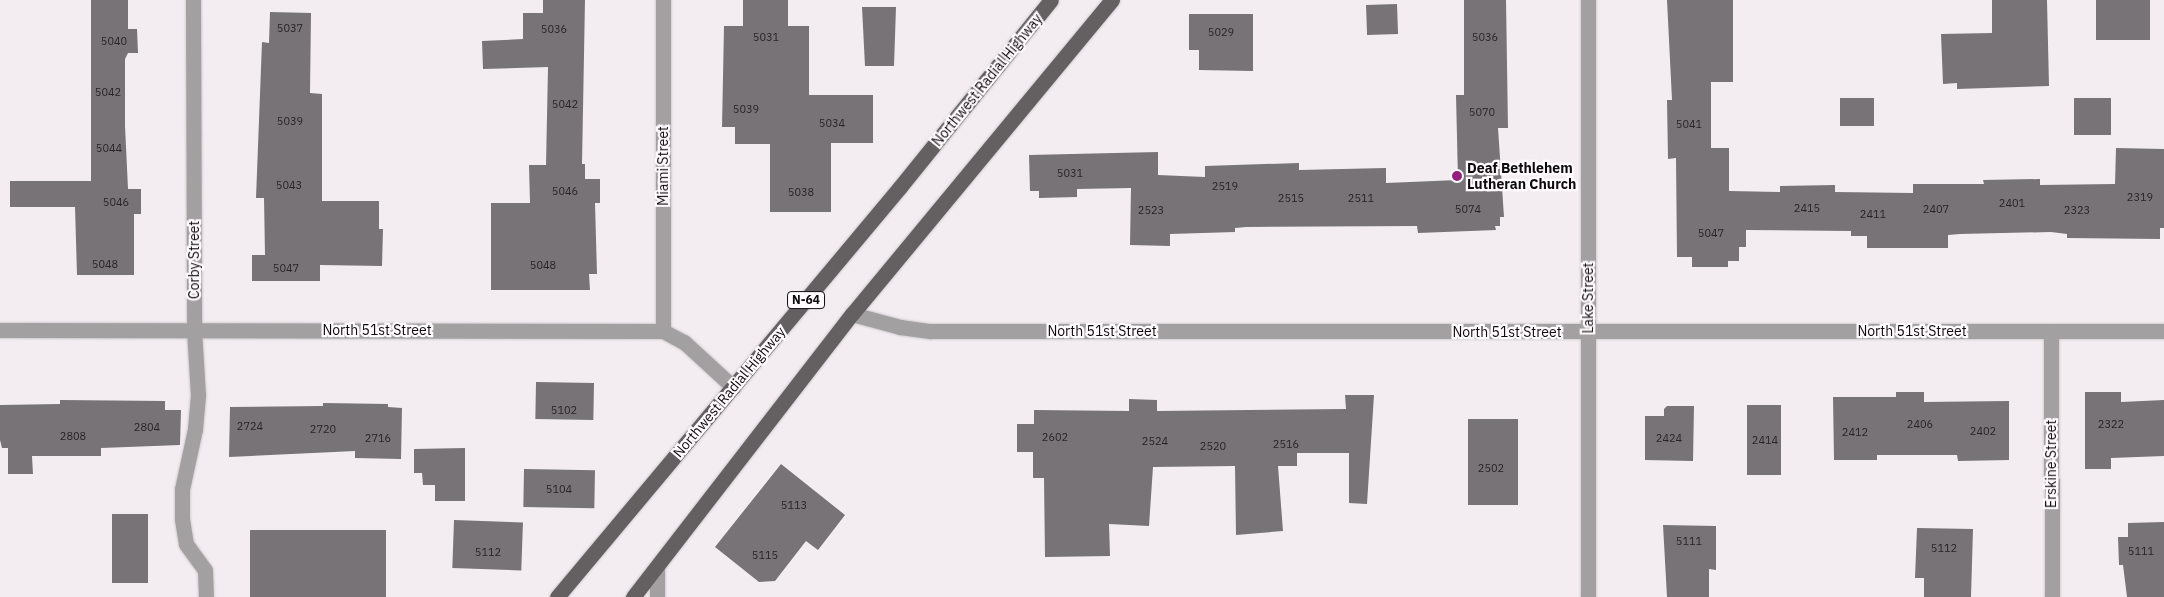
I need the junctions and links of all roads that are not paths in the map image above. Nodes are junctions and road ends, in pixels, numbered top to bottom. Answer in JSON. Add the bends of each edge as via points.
{"nodes":[{"id":1,"x":194,"y":0,"type":"edge"},
{"id":2,"x":663,"y":0,"type":"edge"},
{"id":3,"x":1051,"y":0,"type":"edge"},
{"id":4,"x":1112,"y":0,"type":"edge"},
{"id":5,"x":1588,"y":0,"type":"edge"},
{"id":6,"x":852,"y":314,"type":"junction"},
{"id":7,"x":0,"y":330,"type":"edge"},
{"id":8,"x":194,"y":330,"type":"junction"},
{"id":9,"x":663,"y":331,"type":"junction"},
{"id":10,"x":2051,"y":331,"type":"junction"},
{"id":11,"x":2164,"y":331,"type":"edge"},
{"id":12,"x":1588,"y":332,"type":"junction"},
{"id":13,"x":733,"y":387,"type":"junction"},
{"id":14,"x":657,"y":568,"type":"junction"},
{"id":15,"x":206,"y":597,"type":"edge"},
{"id":16,"x":557,"y":597,"type":"edge"},
{"id":17,"x":633,"y":597,"type":"edge"},
{"id":18,"x":657,"y":597,"type":"edge"},
{"id":19,"x":1588,"y":597,"type":"edge"},
{"id":20,"x":2052,"y":597,"type":"edge"}],
"edges":[{"from":1,"to":8,"type":"street","name":"Corby Street"},
{"from":2,"to":9,"type":"street","name":"Miami Street"},
{"from":3,"to":13,"type":"main road","name":"Northwest Radial Highway","number":"N-64"},
{"from":4,"to":6,"type":"main road"},
{"from":5,"to":12,"type":"street","name":"Lake Street"},
{"from":6,"to":12,"type":"street","name":"North 51st Street","via":[[930,331]]},
{"from":6,"to":14,"type":"main road"},
{"from":7,"to":8,"type":"street","name":"North 51st Street"},
{"from":8,"to":9,"type":"street","name":"North 51st Street"},
{"from":8,"to":15,"type":"street","name":"Corby Street","via":[[198,395],[195,429],[182,488],[182,519],[186,544],[205,570]]},
{"from":9,"to":13,"type":"street","name":"North 51st Street","via":[[684,342]]},
{"from":10,"to":11,"type":"street","name":"North 51st Street"},
{"from":10,"to":12,"type":"street","name":"North 51st Street"},
{"from":10,"to":20,"type":"street","name":"Erskine Street"},
{"from":12,"to":19,"type":"street","name":"Lake Street"},
{"from":13,"to":16,"type":"main road","name":"Northwest Radial Highway","number":"N-64"},
{"from":14,"to":17,"type":"main road"},
{"from":14,"to":18,"type":"street"}]}
